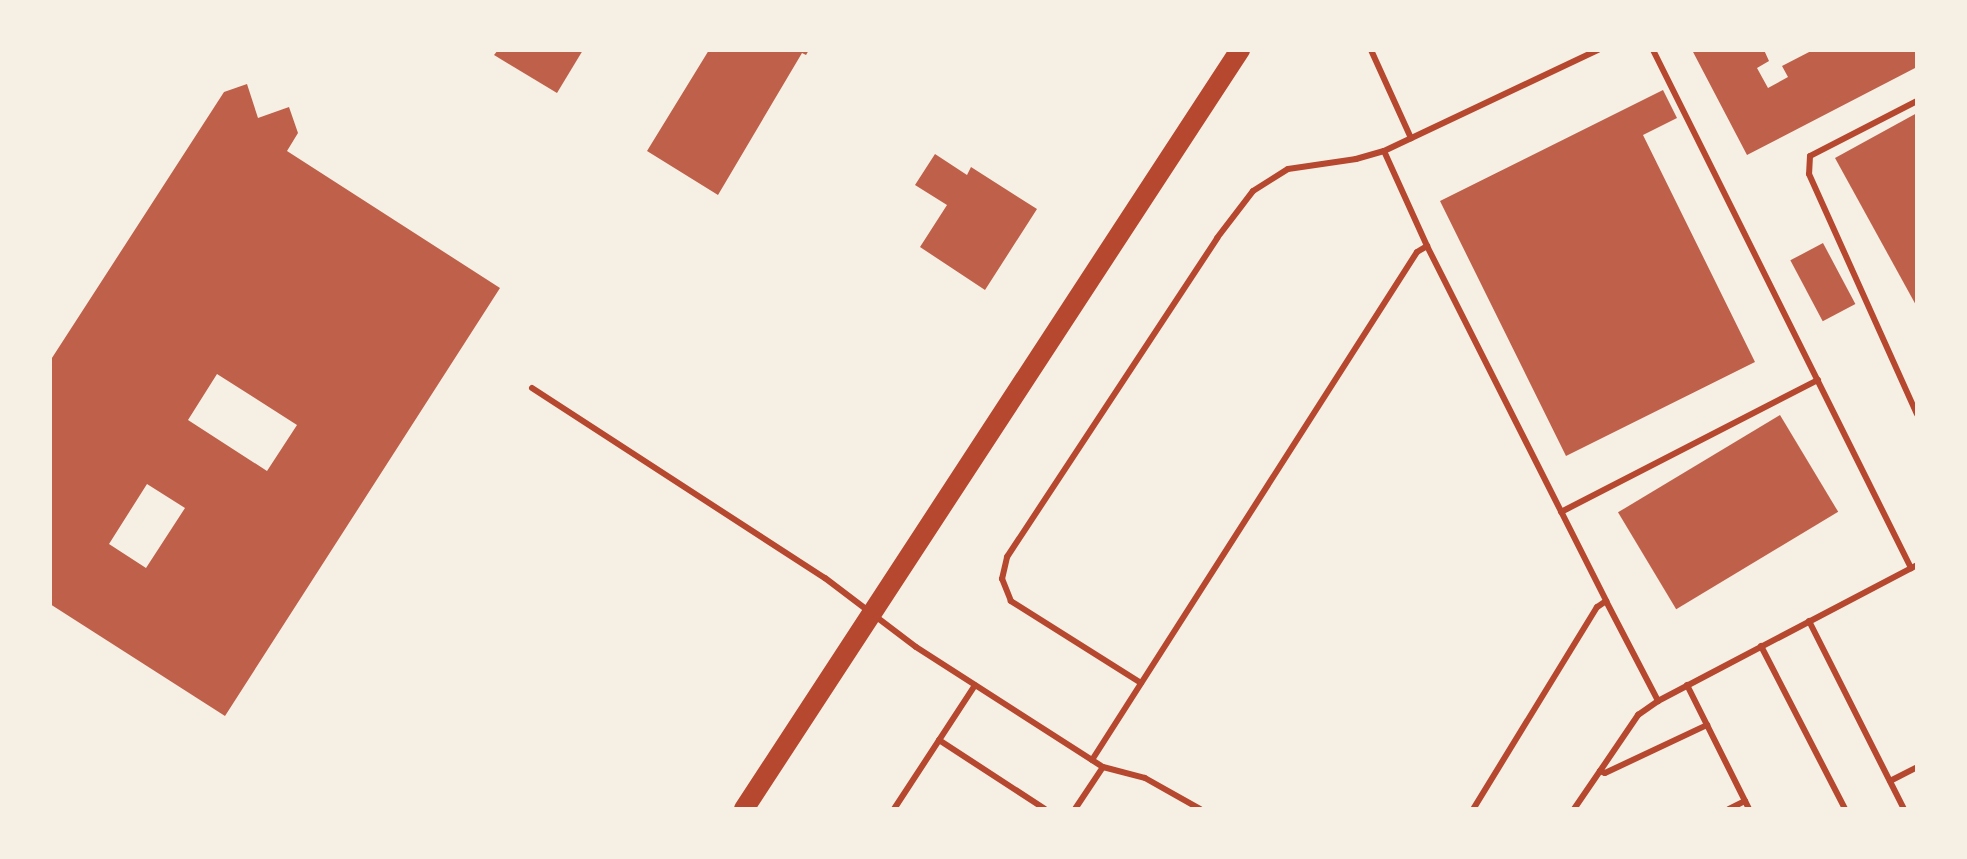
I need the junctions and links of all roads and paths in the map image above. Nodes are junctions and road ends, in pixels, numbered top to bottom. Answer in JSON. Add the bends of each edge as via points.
{"nodes":[{"id":1,"x":1240,"y":50,"type":"edge"},
{"id":2,"x":1371,"y":50,"type":"edge"},
{"id":3,"x":1596,"y":50,"type":"edge"},
{"id":4,"x":1653,"y":50,"type":"edge"},
{"id":5,"x":1917,"y":101,"type":"edge"},
{"id":6,"x":1411,"y":138,"type":"junction"},
{"id":7,"x":1384,"y":151,"type":"junction"},
{"id":8,"x":1427,"y":246,"type":"junction"},
{"id":9,"x":1818,"y":380,"type":"junction"},
{"id":10,"x":532,"y":388,"type":"dead end"},
{"id":11,"x":1917,"y":414,"type":"edge"},
{"id":12,"x":1561,"y":512,"type":"junction"},
{"id":13,"x":1914,"y":567,"type":"edge"},
{"id":14,"x":1606,"y":601,"type":"junction"},
{"id":15,"x":871,"y":613,"type":"junction"},
{"id":16,"x":1809,"y":621,"type":"junction"},
{"id":17,"x":1761,"y":646,"type":"junction"},
{"id":18,"x":1141,"y":683,"type":"junction"},
{"id":19,"x":975,"y":685,"type":"junction"},
{"id":20,"x":1687,"y":685,"type":"junction"},
{"id":21,"x":1658,"y":701,"type":"junction"},
{"id":22,"x":1707,"y":725,"type":"junction"},
{"id":23,"x":939,"y":740,"type":"junction"},
{"id":24,"x":1092,"y":760,"type":"junction"},
{"id":25,"x":1103,"y":767,"type":"junction"},
{"id":26,"x":1917,"y":767,"type":"edge"},
{"id":27,"x":1600,"y":771,"type":"junction"},
{"id":28,"x":1890,"y":781,"type":"junction"},
{"id":29,"x":1745,"y":801,"type":"junction"},
{"id":30,"x":744,"y":809,"type":"edge"},
{"id":31,"x":894,"y":809,"type":"edge"},
{"id":32,"x":1045,"y":809,"type":"edge"},
{"id":33,"x":1075,"y":809,"type":"edge"},
{"id":34,"x":1200,"y":809,"type":"edge"},
{"id":35,"x":1473,"y":809,"type":"edge"},
{"id":36,"x":1574,"y":809,"type":"edge"},
{"id":37,"x":1729,"y":809,"type":"edge"},
{"id":38,"x":1749,"y":809,"type":"edge"},
{"id":39,"x":1845,"y":809,"type":"edge"},
{"id":40,"x":1904,"y":809,"type":"edge"}],
"edges":[{"from":1,"to":15,"type":"main road"},
{"from":2,"to":6,"type":"lane"},
{"from":3,"to":6,"type":"lane"},
{"from":4,"to":9,"type":"lane"},
{"from":5,"to":11,"type":"lane","via":[[1810,156],[1809,174]]},
{"from":6,"to":7,"type":"lane"},
{"from":7,"to":8,"type":"lane"},
{"from":7,"to":18,"type":"lane","via":[[1288,169],[1253,191],[1007,557],[1002,579],[1011,601]]},
{"from":8,"to":12,"type":"lane"},
{"from":8,"to":18,"type":"lane","via":[[1417,252]]},
{"from":9,"to":12,"type":"lane"},
{"from":9,"to":13,"type":"lane"},
{"from":10,"to":15,"type":"lane"},
{"from":12,"to":14,"type":"lane"},
{"from":13,"to":16,"type":"lane"},
{"from":14,"to":21,"type":"lane"},
{"from":14,"to":35,"type":"lane","via":[[1597,607]]},
{"from":15,"to":19,"type":"lane"},
{"from":15,"to":30,"type":"main road"},
{"from":16,"to":17,"type":"lane"},
{"from":16,"to":28,"type":"lane"},
{"from":17,"to":20,"type":"lane"},
{"from":17,"to":39,"type":"lane"},
{"from":18,"to":24,"type":"lane"},
{"from":19,"to":23,"type":"lane"},
{"from":19,"to":24,"type":"lane"},
{"from":20,"to":21,"type":"lane"},
{"from":20,"to":22,"type":"lane"},
{"from":21,"to":27,"type":"lane","via":[[1638,715]]},
{"from":22,"to":27,"type":"lane"},
{"from":22,"to":29,"type":"lane"},
{"from":23,"to":31,"type":"lane"},
{"from":23,"to":32,"type":"lane"},
{"from":24,"to":25,"type":"lane"},
{"from":25,"to":33,"type":"lane"},
{"from":25,"to":34,"type":"lane","via":[[1145,778]]},
{"from":26,"to":28,"type":"lane"},
{"from":27,"to":36,"type":"lane"},
{"from":28,"to":40,"type":"lane"},
{"from":29,"to":37,"type":"lane"},
{"from":29,"to":38,"type":"lane"}]}
